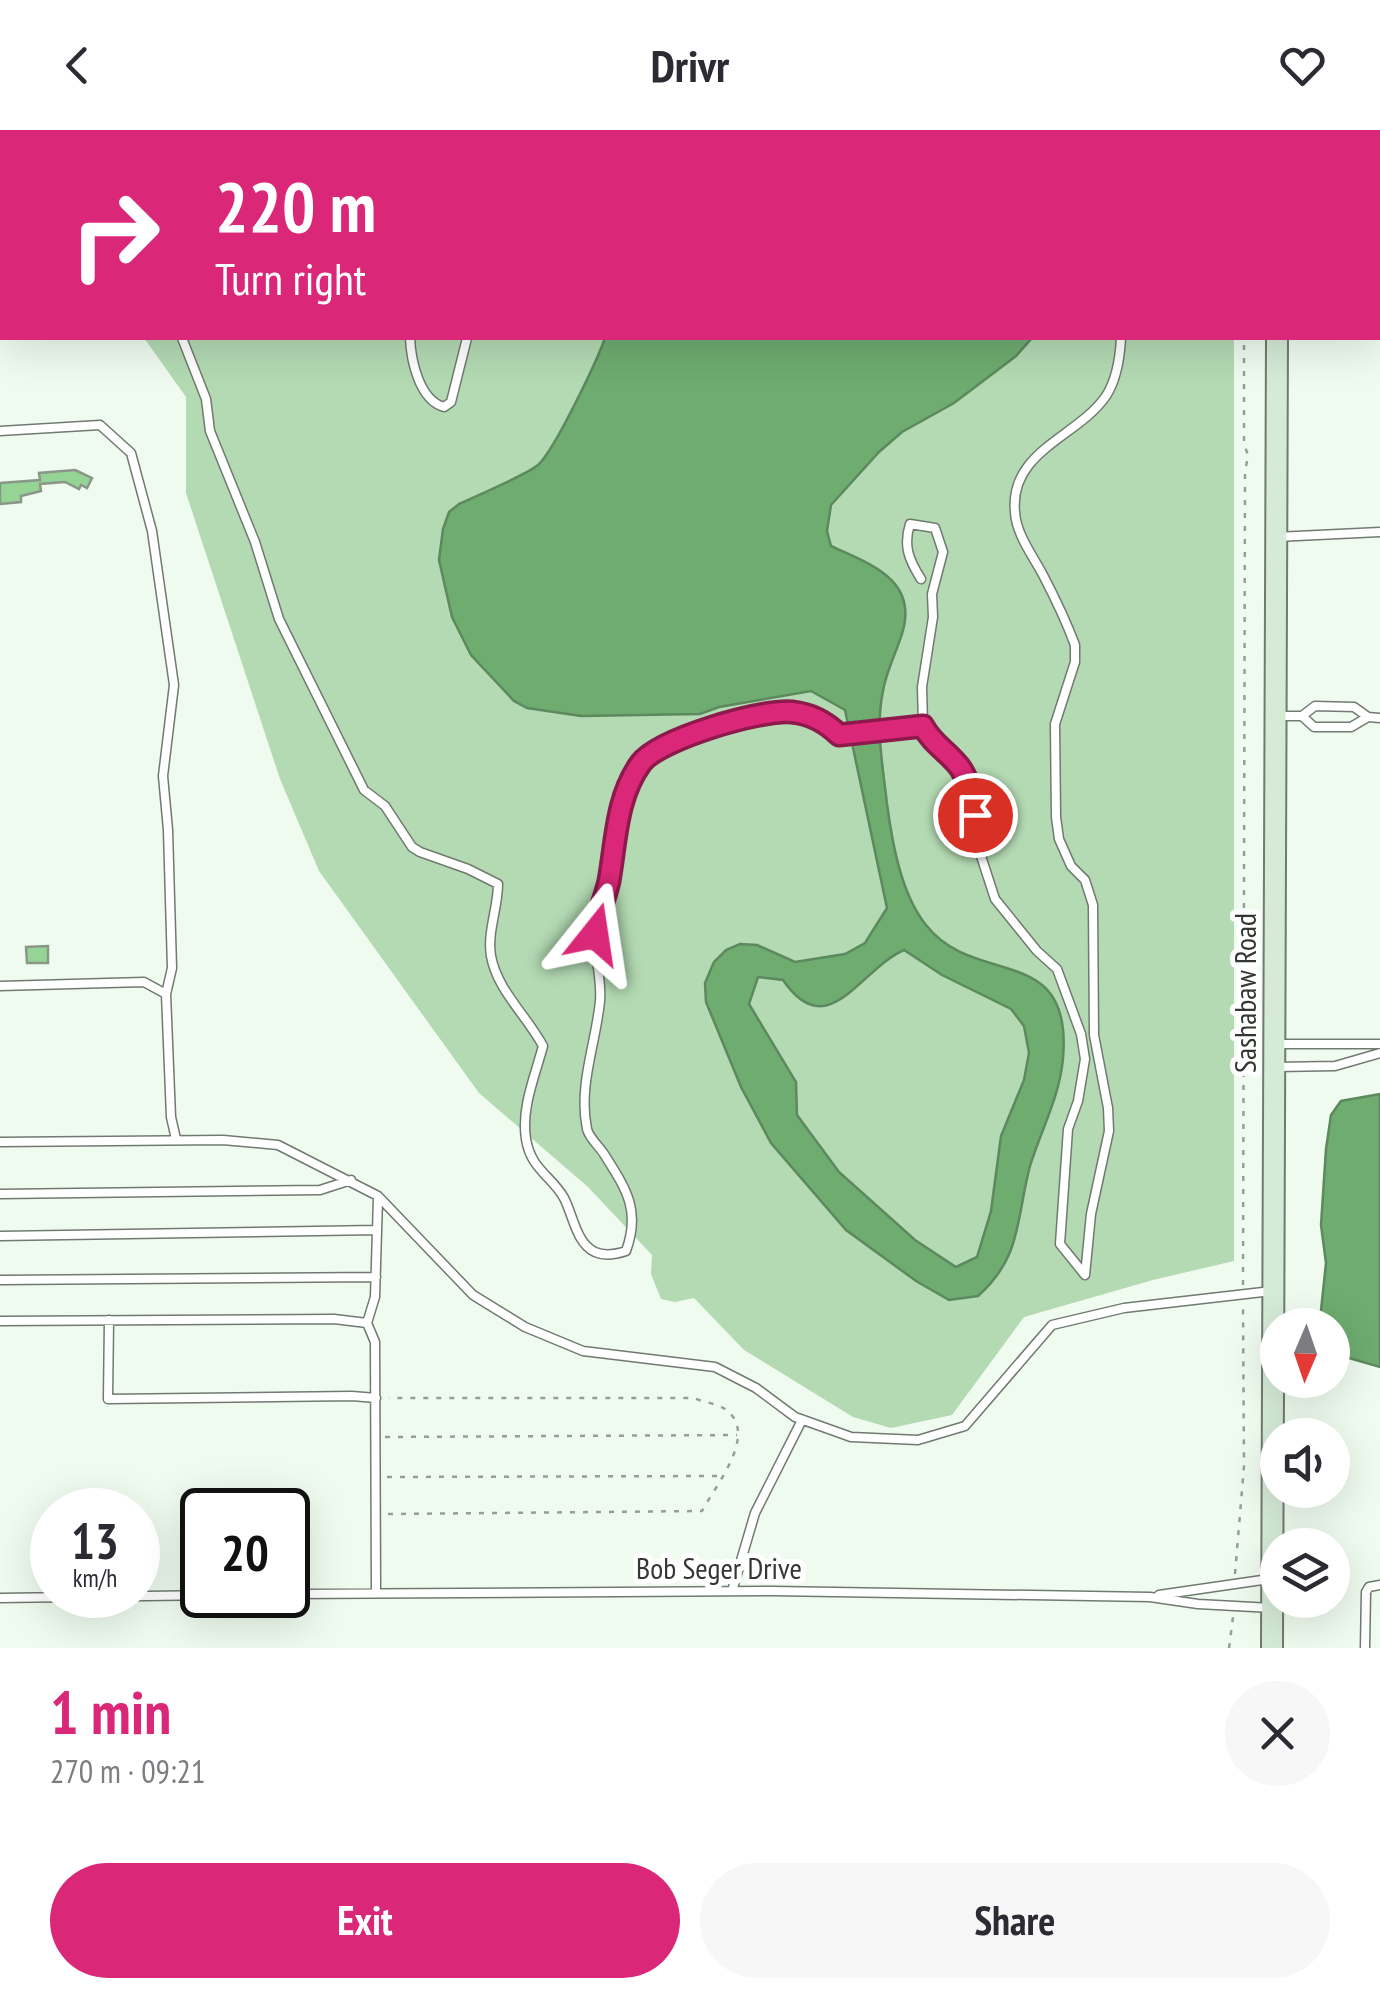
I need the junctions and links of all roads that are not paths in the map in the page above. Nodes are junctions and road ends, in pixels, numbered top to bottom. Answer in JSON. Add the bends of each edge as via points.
{"nodes":[{"id":1,"x":183,"y":340,"type":"edge"},
{"id":2,"x":410,"y":340,"type":"edge"},
{"id":3,"x":466,"y":340,"type":"edge"},
{"id":4,"x":1121,"y":340,"type":"edge"},
{"id":5,"x":1277,"y":340,"type":"edge"},
{"id":6,"x":0,"y":431,"type":"edge"},
{"id":7,"x":1380,"y":532,"type":"edge"},
{"id":8,"x":1276,"y":537,"type":"junction"},
{"id":9,"x":922,"y":579,"type":"dead end"},
{"id":10,"x":1276,"y":716,"type":"junction"},
{"id":11,"x":1302,"y":716,"type":"junction"},
{"id":12,"x":1368,"y":718,"type":"junction"},
{"id":13,"x":1380,"y":718,"type":"edge"},
{"id":14,"x":923,"y":726,"type":"junction"},
{"id":15,"x":0,"y":986,"type":"edge"},
{"id":16,"x":166,"y":994,"type":"junction"},
{"id":17,"x":1276,"y":1044,"type":"junction"},
{"id":18,"x":1380,"y":1044,"type":"edge"},
{"id":19,"x":1380,"y":1054,"type":"edge"},
{"id":20,"x":1276,"y":1067,"type":"junction"},
{"id":21,"x":176,"y":1139,"type":"junction"},
{"id":22,"x":0,"y":1142,"type":"edge"},
{"id":23,"x":351,"y":1180,"type":"junction"},
{"id":24,"x":0,"y":1194,"type":"edge"},
{"id":25,"x":378,"y":1196,"type":"junction"},
{"id":26,"x":377,"y":1230,"type":"junction"},
{"id":27,"x":0,"y":1236,"type":"edge"},
{"id":28,"x":376,"y":1277,"type":"junction"},
{"id":29,"x":0,"y":1280,"type":"edge"},
{"id":30,"x":1274,"y":1290,"type":"junction"},
{"id":31,"x":108,"y":1320,"type":"junction"},
{"id":32,"x":0,"y":1321,"type":"edge"},
{"id":33,"x":367,"y":1322,"type":"junction"},
{"id":34,"x":376,"y":1398,"type":"junction"},
{"id":35,"x":802,"y":1420,"type":"junction"},
{"id":36,"x":1272,"y":1528,"type":"edge"},
{"id":37,"x":1260,"y":1581,"type":"edge"},
{"id":38,"x":1380,"y":1585,"type":"edge"},
{"id":39,"x":732,"y":1591,"type":"junction"},
{"id":40,"x":376,"y":1592,"type":"junction"},
{"id":41,"x":310,"y":1594,"type":"edge"},
{"id":42,"x":180,"y":1596,"type":"edge"},
{"id":43,"x":1150,"y":1597,"type":"junction"},
{"id":44,"x":0,"y":1598,"type":"edge"},
{"id":45,"x":1260,"y":1607,"type":"edge"},
{"id":46,"x":1272,"y":1618,"type":"edge"},
{"id":47,"x":1272,"y":1648,"type":"edge"},
{"id":48,"x":1365,"y":1648,"type":"edge"}],
"edges":[{"from":1,"to":14,"type":"lane","via":[[279,619],[364,790],[385,806],[412,847],[498,884],[492,960],[543,1046],[529,1095],[526,1140],[594,1252],[626,1252],[633,1231],[626,1190],[588,1132],[586,1102],[600,1002],[597,914],[630,782],[655,748],[755,716],[811,716],[842,735]]},
{"from":2,"to":3,"type":"lane","via":[[421,382],[432,402],[444,407],[451,402]]},
{"from":4,"to":14,"type":"lane","via":[[1108,394],[1032,461],[1014,513],[1075,645],[1055,724],[1056,816],[1058,839],[1086,880],[1093,904],[1094,1035],[1109,1131],[1084,1275],[1060,1244],[1068,1129],[1085,1059],[1078,1022],[1057,969],[995,900],[970,786]]},
{"from":5,"to":8,"type":"main road","name":"Sashabaw Road"},
{"from":6,"to":16,"type":"lane","via":[[100,425],[130,453],[152,531],[174,686],[163,776],[172,930]]},
{"from":7,"to":8,"type":"lane"},
{"from":8,"to":10,"type":"main road","name":"Sashabaw Road"},
{"from":9,"to":14,"type":"lane","via":[[905,540],[910,524],[935,528],[943,552],[932,594]]},
{"from":10,"to":11,"type":"lane"},
{"from":10,"to":17,"type":"main road","name":"Sashabaw Road"},
{"from":11,"to":12,"type":"lane","via":[[1314,727],[1352,727]]},
{"from":11,"to":12,"type":"lane","via":[[1315,706],[1354,707]]},
{"from":12,"to":13,"type":"lane"},
{"from":15,"to":16,"type":"lane","via":[[144,982]]},
{"from":16,"to":21,"type":"lane"},
{"from":17,"to":18,"type":"lane"},
{"from":17,"to":20,"type":"main road","name":"Sashabaw Road"},
{"from":19,"to":20,"type":"lane","via":[[1335,1066]]},
{"from":20,"to":30,"type":"main road","name":"Sashabaw Road"},
{"from":21,"to":22,"type":"lane"},
{"from":21,"to":23,"type":"lane","via":[[278,1145]]},
{"from":23,"to":24,"type":"lane","via":[[320,1190]]},
{"from":23,"to":25,"type":"lane"},
{"from":25,"to":26,"type":"lane"},
{"from":25,"to":35,"type":"lane","via":[[473,1295],[524,1327],[583,1350],[715,1366]]},
{"from":26,"to":27,"type":"lane"},
{"from":26,"to":28,"type":"lane"},
{"from":28,"to":29,"type":"lane"},
{"from":28,"to":33,"type":"lane"},
{"from":30,"to":35,"type":"lane","via":[[1124,1308],[1052,1326],[965,1426],[918,1440],[851,1437]]},
{"from":30,"to":36,"type":"main road","name":"Sashabaw Road"},
{"from":31,"to":32,"type":"lane"},
{"from":31,"to":33,"type":"lane"},
{"from":31,"to":34,"type":"lane","via":[[108,1398]]},
{"from":33,"to":34,"type":"lane"},
{"from":34,"to":40,"type":"lane"},
{"from":35,"to":39,"type":"lane","via":[[755,1513]]},
{"from":37,"to":43,"type":"lane","name":"Bob Seger Drive"},
{"from":38,"to":48,"type":"lane","via":[[1366,1592]]},
{"from":39,"to":40,"type":"lane","name":"Bob Seger Drive"},
{"from":39,"to":43,"type":"lane","name":"Bob Seger Drive"},
{"from":40,"to":41,"type":"lane","name":"Bob Seger Drive"},
{"from":42,"to":44,"type":"lane"},
{"from":43,"to":45,"type":"lane","name":"Bob Seger Drive"},
{"from":46,"to":47,"type":"main road","name":"Sashabaw Road"}]}
